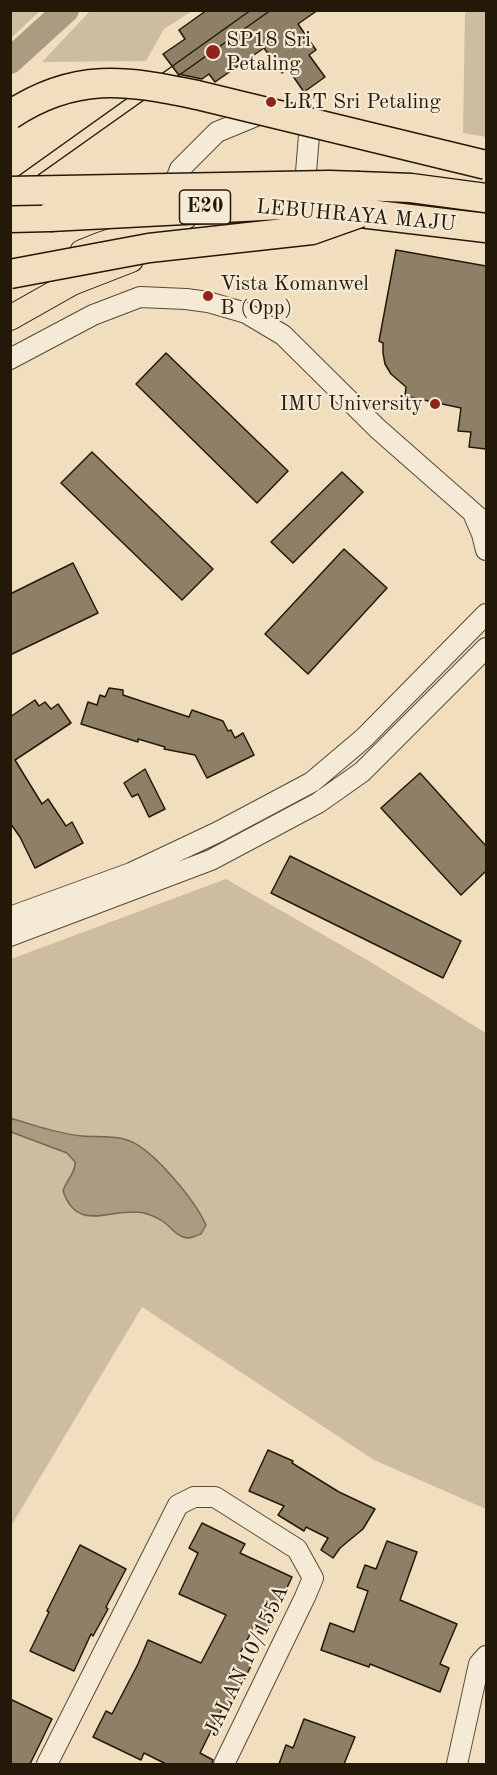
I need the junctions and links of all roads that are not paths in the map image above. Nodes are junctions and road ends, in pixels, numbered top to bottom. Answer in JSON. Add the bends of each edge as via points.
{"nodes":[{"id":1,"x":10,"y":115,"type":"edge"},
{"id":2,"x":486,"y":165,"type":"edge"},
{"id":3,"x":10,"y":191,"type":"edge"},
{"id":4,"x":486,"y":198,"type":"edge"},
{"id":5,"x":486,"y":211,"type":"edge"},
{"id":6,"x":299,"y":213,"type":"junction"},
{"id":7,"x":360,"y":213,"type":"junction"},
{"id":8,"x":10,"y":218,"type":"edge"},
{"id":9,"x":159,"y":225,"type":"junction"},
{"id":10,"x":486,"y":230,"type":"edge"},
{"id":11,"x":163,"y":249,"type":"junction"},
{"id":12,"x":10,"y":274,"type":"edge"},
{"id":13,"x":10,"y":289,"type":"edge"},
{"id":14,"x":10,"y":318,"type":"edge"},
{"id":15,"x":10,"y":360,"type":"edge"},
{"id":16,"x":479,"y":512,"type":"edge"},
{"id":17,"x":486,"y":524,"type":"edge"},
{"id":18,"x":486,"y":550,"type":"edge"},
{"id":19,"x":486,"y":614,"type":"edge"},
{"id":20,"x":486,"y":648,"type":"edge"},
{"id":21,"x":10,"y":917,"type":"edge"},
{"id":22,"x":10,"y":936,"type":"edge"},
{"id":23,"x":483,"y":1660,"type":"edge"},
{"id":24,"x":47,"y":1764,"type":"edge"},
{"id":25,"x":224,"y":1764,"type":"edge"},
{"id":26,"x":457,"y":1764,"type":"edge"}],
"edges":[{"from":1,"to":2,"type":"highway","bridge":true,"via":[[51,93],[116,81],[197,95]]},
{"from":3,"to":4,"type":"highway","name":"LEBUHRAYA MAJU","number":"E20","bridge":true,"via":[[329,184],[411,188]]},
{"from":5,"to":6,"type":"main road","via":[[443,203],[368,200]]},
{"from":6,"to":7,"type":"highway","name":"LEBUHRAYA MAJU","number":"E20","bridge":true},
{"from":6,"to":8,"type":"highway","name":"LEBUHRAYA MAJU","number":"E20","bridge":true,"via":[[204,207]]},
{"from":6,"to":9,"type":"main road","via":[[192,215]]},
{"from":6,"to":9,"type":"street","via":[[311,109],[274,109],[217,132],[180,169]]},
{"from":6,"to":10,"type":"main road"},
{"from":6,"to":11,"type":"main road","via":[[227,238]]},
{"from":7,"to":10,"type":"highway","name":"LEBUHRAYA MAJU","number":"E20"},
{"from":7,"to":12,"type":"highway","bridge":true,"via":[[312,230],[149,248]]},
{"from":9,"to":11,"type":"street"},
{"from":9,"to":13,"type":"main road","via":[[75,255]]},
{"from":11,"to":14,"type":"main road","via":[[72,283]]},
{"from":15,"to":16,"type":"street","via":[[93,315],[140,297],[208,302],[246,313],[283,335],[378,429]]},
{"from":16,"to":17,"type":"street"},
{"from":16,"to":18,"type":"street"},
{"from":19,"to":21,"type":"street","via":[[364,738],[312,782],[131,873]]},
{"from":20,"to":22,"type":"street","via":[[362,772],[318,803],[211,860]]},
{"from":23,"to":26,"type":"street"},
{"from":24,"to":25,"type":"street","name":"JALAN 10/155A","via":[[178,1505],[194,1497],[215,1497],[297,1549],[313,1578]]}]}
